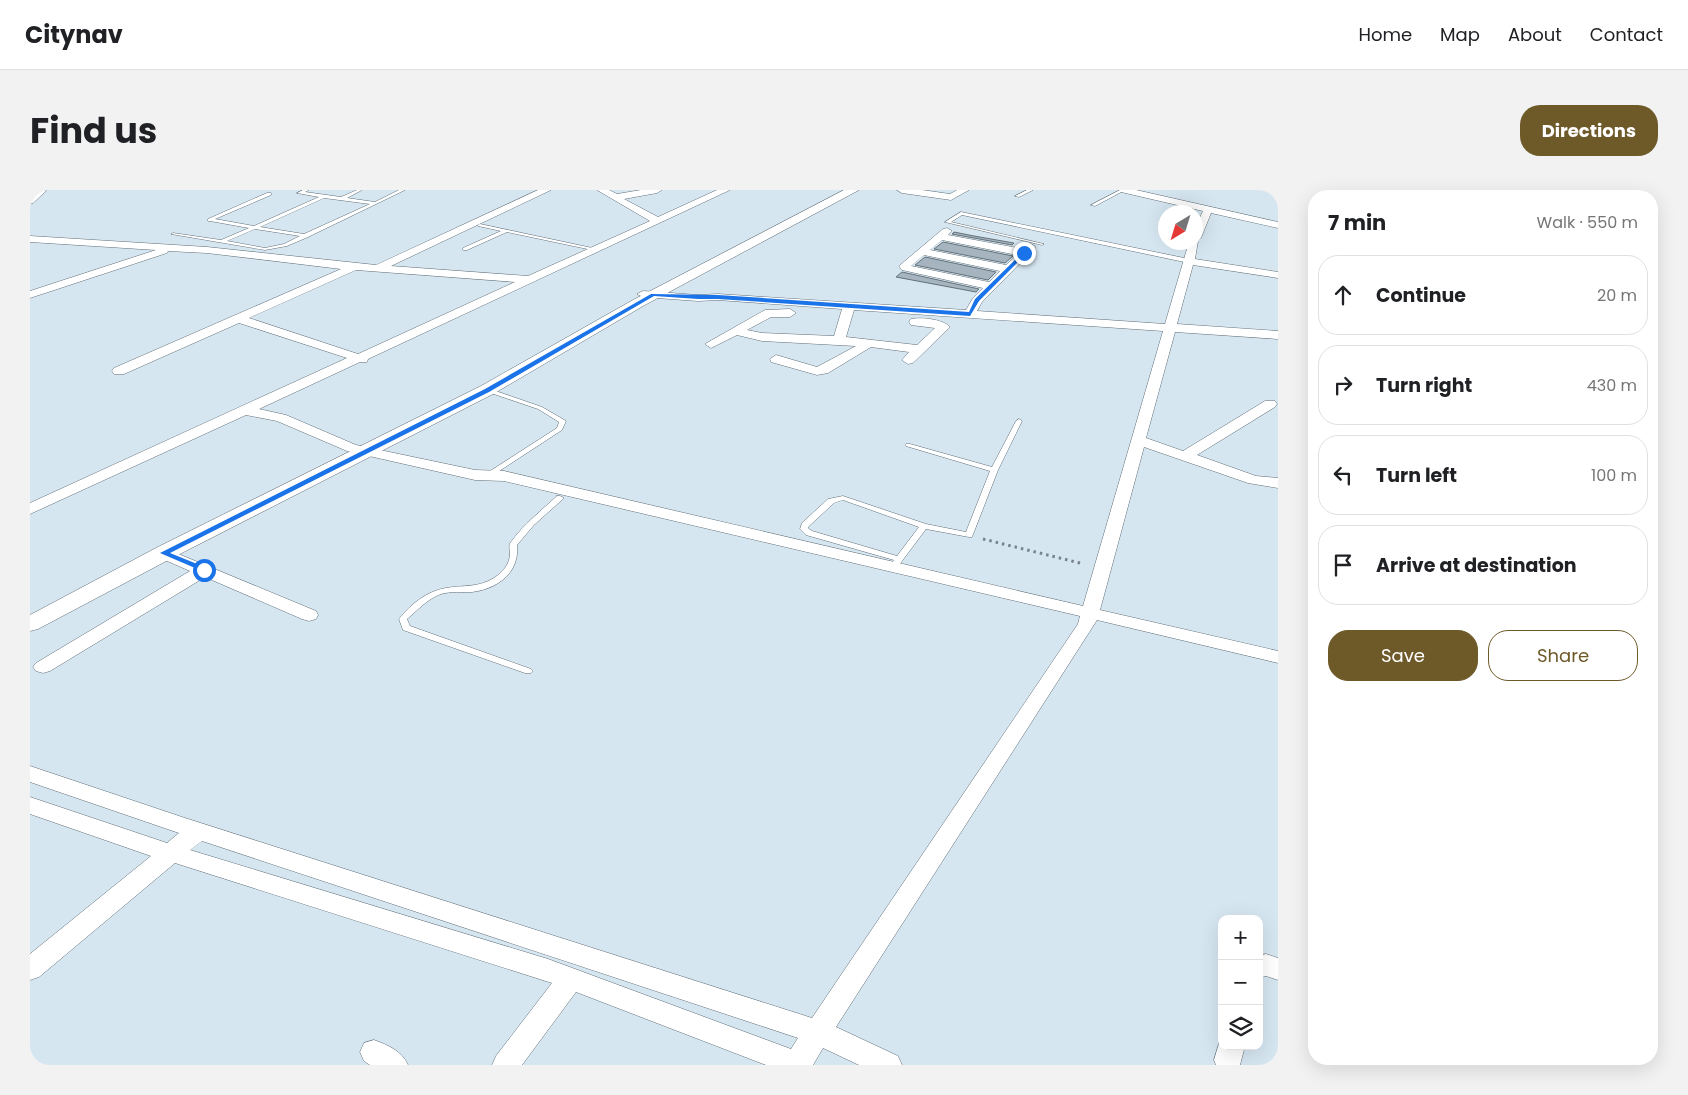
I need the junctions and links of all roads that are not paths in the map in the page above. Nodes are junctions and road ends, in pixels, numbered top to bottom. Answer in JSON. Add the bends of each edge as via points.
{"nodes":[{"id":1,"x":42,"y":190,"type":"edge"},
{"id":2,"x":307,"y":190,"type":"edge"},
{"id":3,"x":360,"y":190,"type":"edge"},
{"id":4,"x":403,"y":190,"type":"edge"},
{"id":5,"x":546,"y":190,"type":"edge"},
{"id":6,"x":602,"y":190,"type":"edge"},
{"id":7,"x":657,"y":190,"type":"edge"},
{"id":8,"x":724,"y":190,"type":"edge"},
{"id":9,"x":841,"y":190,"type":"edge"},
{"id":10,"x":853,"y":190,"type":"edge"},
{"id":11,"x":902,"y":190,"type":"edge"},
{"id":12,"x":964,"y":190,"type":"edge"},
{"id":13,"x":1031,"y":190,"type":"edge"},
{"id":14,"x":1124,"y":190,"type":"edge"},
{"id":15,"x":269,"y":194,"type":"dead end"},
{"id":16,"x":1017,"y":196,"type":"dead end"},
{"id":17,"x":322,"y":197,"type":"junction"},
{"id":18,"x":617,"y":198,"type":"junction"},
{"id":19,"x":341,"y":199,"type":"junction"},
{"id":20,"x":30,"y":201,"type":"edge"},
{"id":21,"x":376,"y":203,"type":"junction"},
{"id":22,"x":1093,"y":205,"type":"dead end"},
{"id":23,"x":1208,"y":210,"type":"junction"},
{"id":24,"x":1203,"y":218,"type":"edge"},
{"id":25,"x":658,"y":221,"type":"junction"},
{"id":26,"x":480,"y":225,"type":"dead end"},
{"id":27,"x":1278,"y":225,"type":"edge"},
{"id":28,"x":254,"y":228,"type":"junction"},
{"id":29,"x":506,"y":230,"type":"junction"},
{"id":30,"x":173,"y":234,"type":"dead end"},
{"id":31,"x":306,"y":236,"type":"junction"},
{"id":32,"x":30,"y":239,"type":"edge"},
{"id":33,"x":220,"y":242,"type":"junction"},
{"id":34,"x":174,"y":248,"type":"junction"},
{"id":35,"x":1032,"y":248,"type":"junction"},
{"id":36,"x":465,"y":249,"type":"dead end"},
{"id":37,"x":207,"y":250,"type":"junction"},
{"id":38,"x":597,"y":250,"type":"junction"},
{"id":39,"x":1192,"y":250,"type":"edge"},
{"id":40,"x":923,"y":252,"type":"junction"},
{"id":41,"x":1189,"y":261,"type":"junction"},
{"id":42,"x":353,"y":267,"type":"junction"},
{"id":43,"x":379,"y":268,"type":"junction"},
{"id":44,"x":1008,"y":269,"type":"junction"},
{"id":45,"x":1278,"y":275,"type":"edge"},
{"id":46,"x":531,"y":280,"type":"junction"},
{"id":47,"x":990,"y":286,"type":"junction"},
{"id":48,"x":648,"y":294,"type":"junction"},
{"id":49,"x":30,"y":295,"type":"edge"},
{"id":50,"x":847,"y":312,"type":"junction"},
{"id":51,"x":970,"y":314,"type":"junction"},
{"id":52,"x":240,"y":319,"type":"junction"},
{"id":53,"x":736,"y":331,"type":"junction"},
{"id":54,"x":1170,"y":331,"type":"junction"},
{"id":55,"x":1278,"y":335,"type":"edge"},
{"id":56,"x":839,"y":340,"type":"junction"},
{"id":57,"x":1278,"y":341,"type":"edge"},
{"id":58,"x":870,"y":343,"type":"junction"},
{"id":59,"x":711,"y":344,"type":"dead end"},
{"id":60,"x":918,"y":349,"type":"junction"},
{"id":61,"x":362,"y":358,"type":"junction"},
{"id":62,"x":776,"y":359,"type":"dead end"},
{"id":63,"x":908,"y":360,"type":"dead end"},
{"id":64,"x":119,"y":371,"type":"dead end"},
{"id":65,"x":487,"y":390,"type":"junction"},
{"id":66,"x":1270,"y":408,"type":"edge"},
{"id":67,"x":247,"y":411,"type":"junction"},
{"id":68,"x":1020,"y":421,"type":"dead end"},
{"id":69,"x":1137,"y":440,"type":"junction"},
{"id":70,"x":908,"y":445,"type":"dead end"},
{"id":71,"x":359,"y":449,"type":"junction"},
{"id":72,"x":1185,"y":456,"type":"junction"},
{"id":73,"x":994,"y":470,"type":"junction"},
{"id":74,"x":482,"y":475,"type":"junction"},
{"id":75,"x":1278,"y":484,"type":"edge"},
{"id":76,"x":560,"y":498,"type":"junction"},
{"id":77,"x":30,"y":510,"type":"edge"},
{"id":78,"x":924,"y":526,"type":"junction"},
{"id":79,"x":164,"y":553,"type":"junction"},
{"id":80,"x":896,"y":563,"type":"junction"},
{"id":81,"x":204,"y":570,"type":"junction"},
{"id":82,"x":30,"y":613,"type":"edge"},
{"id":83,"x":309,"y":614,"type":"dead end"},
{"id":84,"x":1089,"y":618,"type":"junction"},
{"id":85,"x":30,"y":624,"type":"edge"},
{"id":86,"x":1278,"y":657,"type":"edge"},
{"id":87,"x":43,"y":667,"type":"dead end"},
{"id":88,"x":1278,"y":670,"type":"edge"},
{"id":89,"x":528,"y":671,"type":"dead end"},
{"id":90,"x":30,"y":774,"type":"edge"},
{"id":91,"x":30,"y":805,"type":"edge"},
{"id":92,"x":198,"y":831,"type":"junction"},
{"id":93,"x":171,"y":853,"type":"junction"},
{"id":94,"x":1263,"y":966,"type":"edge"},
{"id":95,"x":30,"y":969,"type":"edge"},
{"id":96,"x":1278,"y":969,"type":"edge"},
{"id":97,"x":570,"y":978,"type":"junction"},
{"id":98,"x":818,"y":1032,"type":"junction"},
{"id":99,"x":506,"y":1065,"type":"edge"},
{"id":100,"x":797,"y":1065,"type":"edge"},
{"id":101,"x":888,"y":1065,"type":"edge"}],
"edges":[{"from":1,"to":20,"type":"street"},
{"from":2,"to":17,"type":"lane","via":[[299,193]]},
{"from":3,"to":19,"type":"lane"},
{"from":4,"to":21,"type":"lane"},
{"from":5,"to":43,"type":"street"},
{"from":6,"to":18,"type":"street"},
{"from":7,"to":18,"type":"street"},
{"from":8,"to":25,"type":"street"},
{"from":9,"to":48,"type":"street"},
{"from":10,"to":48,"type":"street"},
{"from":11,"to":12,"type":"street","via":[[951,196]]},
{"from":13,"to":16,"type":"lane"},
{"from":14,"to":22,"type":"lane"},
{"from":14,"to":23,"type":"street"},
{"from":15,"to":28,"type":"lane","via":[[210,220]]},
{"from":17,"to":19,"type":"lane"},
{"from":17,"to":28,"type":"lane"},
{"from":18,"to":25,"type":"street"},
{"from":19,"to":21,"type":"lane"},
{"from":21,"to":31,"type":"lane"},
{"from":23,"to":24,"type":"street"},
{"from":23,"to":27,"type":"street"},
{"from":25,"to":38,"type":"street"},
{"from":26,"to":29,"type":"lane"},
{"from":28,"to":31,"type":"lane"},
{"from":28,"to":33,"type":"lane"},
{"from":29,"to":36,"type":"lane"},
{"from":29,"to":38,"type":"lane"},
{"from":30,"to":33,"type":"lane"},
{"from":31,"to":33,"type":"lane","via":[[285,246],[265,249]]},
{"from":32,"to":34,"type":"street"},
{"from":33,"to":37,"type":"lane"},
{"from":34,"to":37,"type":"street"},
{"from":34,"to":49,"type":"street"},
{"from":35,"to":40,"type":"street","via":[[943,234]]},
{"from":35,"to":41,"type":"lane","via":[[948,222],[961,213]]},
{"from":35,"to":44,"type":"street"},
{"from":37,"to":42,"type":"street"},
{"from":38,"to":46,"type":"street"},
{"from":39,"to":41,"type":"street"},
{"from":40,"to":44,"type":"street"},
{"from":40,"to":47,"type":"street","via":[[904,266]]},
{"from":41,"to":45,"type":"street"},
{"from":41,"to":54,"type":"street"},
{"from":42,"to":43,"type":"street"},
{"from":42,"to":52,"type":"street"},
{"from":43,"to":46,"type":"street"},
{"from":44,"to":47,"type":"street"},
{"from":46,"to":61,"type":"street"},
{"from":47,"to":51,"type":"street"},
{"from":48,"to":50,"type":"street"},
{"from":48,"to":65,"type":"street"},
{"from":48,"to":71,"type":"street"},
{"from":50,"to":51,"type":"street"},
{"from":50,"to":53,"type":"street","via":[[769,313]]},
{"from":50,"to":54,"type":"street"},
{"from":50,"to":56,"type":"street"},
{"from":50,"to":60,"type":"street","via":[[944,327]]},
{"from":51,"to":54,"type":"street"},
{"from":52,"to":61,"type":"street"},
{"from":52,"to":64,"type":"street"},
{"from":53,"to":56,"type":"street","via":[[762,337]]},
{"from":53,"to":59,"type":"street"},
{"from":54,"to":55,"type":"street"},
{"from":54,"to":57,"type":"street"},
{"from":54,"to":69,"type":"street"},
{"from":56,"to":58,"type":"street"},
{"from":58,"to":60,"type":"street"},
{"from":58,"to":62,"type":"street","via":[[823,370]]},
{"from":60,"to":63,"type":"street"},
{"from":61,"to":67,"type":"street"},
{"from":65,"to":71,"type":"street"},
{"from":65,"to":74,"type":"lane","via":[[540,408],[563,421],[560,429]]},
{"from":66,"to":72,"type":"street"},
{"from":67,"to":71,"type":"street","via":[[281,418]]},
{"from":67,"to":77,"type":"street"},
{"from":68,"to":73,"type":"lane"},
{"from":69,"to":72,"type":"street"},
{"from":69,"to":84,"type":"street"},
{"from":70,"to":73,"type":"lane"},
{"from":71,"to":74,"type":"street"},
{"from":71,"to":79,"type":"street"},
{"from":71,"to":82,"type":"street"},
{"from":72,"to":75,"type":"street","via":[[1254,480]]},
{"from":73,"to":78,"type":"lane","via":[[970,535]]},
{"from":74,"to":76,"type":"street","via":[[496,484]]},
{"from":74,"to":80,"type":"street","via":[[504,476]]},
{"from":76,"to":84,"type":"street"},
{"from":76,"to":89,"type":"lane","via":[[518,537],[513,545],[512,567],[492,583],[474,589],[436,593],[403,619],[406,628]]},
{"from":78,"to":80,"type":"lane"},
{"from":78,"to":80,"type":"lane","via":[[843,498],[831,502],[805,525],[804,529],[809,534]]},
{"from":79,"to":81,"type":"street"},
{"from":79,"to":85,"type":"street"},
{"from":80,"to":84,"type":"street"},
{"from":81,"to":83,"type":"street"},
{"from":81,"to":87,"type":"street"},
{"from":84,"to":86,"type":"street"},
{"from":84,"to":88,"type":"street"},
{"from":84,"to":98,"type":"street"},
{"from":90,"to":92,"type":"street"},
{"from":91,"to":93,"type":"street"},
{"from":92,"to":93,"type":"street"},
{"from":92,"to":98,"type":"street"},
{"from":93,"to":95,"type":"street"},
{"from":93,"to":97,"type":"street"},
{"from":94,"to":96,"type":"street"},
{"from":97,"to":99,"type":"street"},
{"from":97,"to":100,"type":"street"},
{"from":98,"to":100,"type":"street"},
{"from":98,"to":101,"type":"street"}]}
